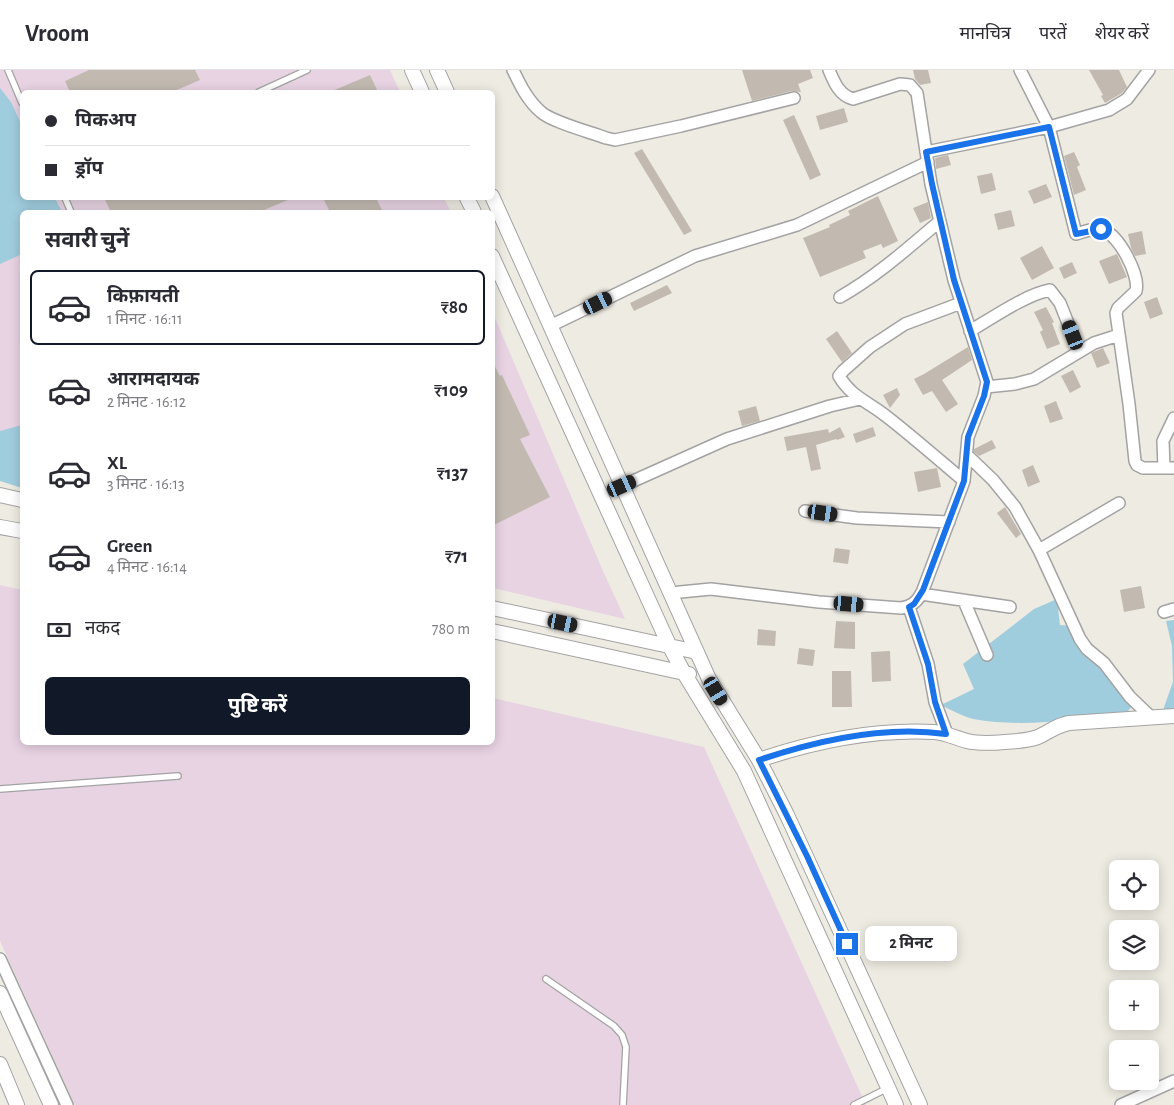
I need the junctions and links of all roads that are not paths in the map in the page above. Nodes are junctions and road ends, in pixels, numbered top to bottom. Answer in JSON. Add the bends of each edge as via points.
{"nodes":[{"id":1,"x":8,"y":70,"type":"edge"},
{"id":2,"x":307,"y":70,"type":"edge"},
{"id":3,"x":412,"y":70,"type":"edge"},
{"id":4,"x":437,"y":70,"type":"edge"},
{"id":5,"x":513,"y":70,"type":"edge"},
{"id":6,"x":829,"y":70,"type":"edge"},
{"id":7,"x":1020,"y":70,"type":"edge"},
{"id":8,"x":1149,"y":70,"type":"edge"},
{"id":9,"x":263,"y":90,"type":"edge"},
{"id":10,"x":421,"y":90,"type":"edge"},
{"id":11,"x":446,"y":90,"type":"edge"},
{"id":12,"x":20,"y":97,"type":"edge"},
{"id":13,"x":794,"y":98,"type":"dead end"},
{"id":14,"x":1049,"y":127,"type":"junction"},
{"id":15,"x":927,"y":157,"type":"junction"},
{"id":16,"x":494,"y":200,"type":"edge"},
{"id":17,"x":940,"y":221,"type":"junction"},
{"id":18,"x":495,"y":263,"type":"edge"},
{"id":19,"x":840,"y":297,"type":"dead end"},
{"id":20,"x":961,"y":303,"type":"junction"},
{"id":21,"x":550,"y":326,"type":"junction"},
{"id":22,"x":970,"y":331,"type":"junction"},
{"id":23,"x":1119,"y":335,"type":"junction"},
{"id":24,"x":1079,"y":351,"type":"junction"},
{"id":25,"x":986,"y":387,"type":"junction"},
{"id":26,"x":860,"y":400,"type":"junction"},
{"id":27,"x":1174,"y":418,"type":"edge"},
{"id":28,"x":967,"y":455,"type":"junction"},
{"id":29,"x":1169,"y":468,"type":"edge"},
{"id":30,"x":964,"y":481,"type":"junction"},
{"id":31,"x":622,"y":486,"type":"junction"},
{"id":32,"x":0,"y":495,"type":"edge"},
{"id":33,"x":20,"y":500,"type":"edge"},
{"id":34,"x":1119,"y":503,"type":"dead end"},
{"id":35,"x":805,"y":511,"type":"dead end"},
{"id":36,"x":948,"y":522,"type":"junction"},
{"id":37,"x":0,"y":526,"type":"edge"},
{"id":38,"x":20,"y":531,"type":"edge"},
{"id":39,"x":1039,"y":550,"type":"junction"},
{"id":40,"x":670,"y":593,"type":"junction"},
{"id":41,"x":921,"y":594,"type":"junction"},
{"id":42,"x":964,"y":600,"type":"junction"},
{"id":43,"x":909,"y":607,"type":"junction"},
{"id":44,"x":1010,"y":607,"type":"dead end"},
{"id":45,"x":495,"y":609,"type":"edge"},
{"id":46,"x":495,"y":632,"type":"edge"},
{"id":47,"x":670,"y":647,"type":"junction"},
{"id":48,"x":696,"y":652,"type":"junction"},
{"id":49,"x":987,"y":655,"type":"dead end"},
{"id":50,"x":684,"y":673,"type":"junction"},
{"id":51,"x":709,"y":679,"type":"junction"},
{"id":52,"x":1174,"y":716,"type":"edge"},
{"id":53,"x":1152,"y":718,"type":"junction"},
{"id":54,"x":946,"y":734,"type":"junction"},
{"id":55,"x":759,"y":760,"type":"junction"},
{"id":56,"x":178,"y":776,"type":"dead end"},
{"id":57,"x":0,"y":789,"type":"edge"},
{"id":58,"x":0,"y":959,"type":"edge"},
{"id":59,"x":546,"y":979,"type":"dead end"},
{"id":60,"x":0,"y":993,"type":"edge"},
{"id":61,"x":0,"y":1064,"type":"edge"},
{"id":62,"x":1174,"y":1082,"type":"edge"},
{"id":63,"x":888,"y":1088,"type":"junction"},
{"id":64,"x":17,"y":1105,"type":"edge"},
{"id":65,"x":51,"y":1105,"type":"edge"},
{"id":66,"x":67,"y":1105,"type":"edge"},
{"id":67,"x":624,"y":1105,"type":"edge"},
{"id":68,"x":854,"y":1105,"type":"edge"},
{"id":69,"x":896,"y":1105,"type":"edge"},
{"id":70,"x":920,"y":1105,"type":"edge"},
{"id":71,"x":1121,"y":1105,"type":"edge"}],
"edges":[{"from":1,"to":12,"type":"lane"},
{"from":2,"to":9,"type":"lane"},
{"from":3,"to":10,"type":"street"},
{"from":4,"to":11,"type":"street"},
{"from":5,"to":13,"type":"street","via":[[520,86],[541,113],[615,140]]},
{"from":6,"to":15,"type":"street","via":[[841,92],[853,99],[900,84],[910,85],[917,93]]},
{"from":7,"to":14,"type":"street"},
{"from":8,"to":14,"type":"street","via":[[1127,99],[1109,110]]},
{"from":14,"to":15,"type":"street"},
{"from":14,"to":23,"type":"street","via":[[1076,234],[1104,230],[1116,239],[1135,272],[1136,290],[1116,313]]},
{"from":15,"to":17,"type":"street"},
{"from":15,"to":21,"type":"street","via":[[796,225],[695,256]]},
{"from":16,"to":21,"type":"street"},
{"from":17,"to":19,"type":"street","via":[[888,265]]},
{"from":17,"to":20,"type":"street"},
{"from":18,"to":47,"type":"street"},
{"from":20,"to":22,"type":"street"},
{"from":20,"to":26,"type":"street","via":[[905,324],[870,347],[843,371],[839,376]]},
{"from":21,"to":31,"type":"street"},
{"from":22,"to":24,"type":"street","via":[[1025,300],[1050,290],[1060,303]]},
{"from":22,"to":25,"type":"street"},
{"from":23,"to":24,"type":"street"},
{"from":23,"to":29,"type":"street","via":[[1135,461],[1139,467]]},
{"from":24,"to":25,"type":"street","via":[[1034,380]]},
{"from":25,"to":28,"type":"street","via":[[970,431]]},
{"from":26,"to":30,"type":"street","via":[[873,405]]},
{"from":26,"to":31,"type":"street","via":[[830,406],[728,439]]},
{"from":27,"to":29,"type":"street","via":[[1163,441]]},
{"from":28,"to":30,"type":"street"},
{"from":28,"to":39,"type":"street","via":[[1009,499]]},
{"from":30,"to":36,"type":"street"},
{"from":31,"to":40,"type":"street"},
{"from":32,"to":33,"type":"street"},
{"from":34,"to":39,"type":"street"},
{"from":35,"to":36,"type":"street","via":[[857,518]]},
{"from":36,"to":41,"type":"street"},
{"from":37,"to":38,"type":"street"},
{"from":39,"to":53,"type":"street","via":[[1080,639]]},
{"from":40,"to":43,"type":"street","via":[[711,589],[819,602]]},
{"from":40,"to":48,"type":"street"},
{"from":41,"to":42,"type":"street"},
{"from":41,"to":43,"type":"street"},
{"from":42,"to":44,"type":"street"},
{"from":42,"to":49,"type":"street"},
{"from":43,"to":54,"type":"street"},
{"from":45,"to":47,"type":"street"},
{"from":46,"to":50,"type":"street"},
{"from":47,"to":48,"type":"street"},
{"from":47,"to":50,"type":"street"},
{"from":48,"to":51,"type":"street"},
{"from":50,"to":51,"type":"street"},
{"from":50,"to":63,"type":"street","via":[[744,771]]},
{"from":51,"to":55,"type":"street"},
{"from":52,"to":53,"type":"street"},
{"from":53,"to":54,"type":"street","via":[[1069,723],[1035,738],[1004,742],[968,742]]},
{"from":54,"to":55,"type":"street","via":[[908,732],[851,736]]},
{"from":55,"to":70,"type":"street","via":[[807,856]]},
{"from":56,"to":57,"type":"lane"},
{"from":58,"to":66,"type":"street"},
{"from":59,"to":67,"type":"lane","via":[[622,1035],[626,1047]]},
{"from":60,"to":65,"type":"street"},
{"from":61,"to":64,"type":"street"},
{"from":62,"to":71,"type":"street"},
{"from":63,"to":68,"type":"lane"},
{"from":63,"to":69,"type":"street"}]}
